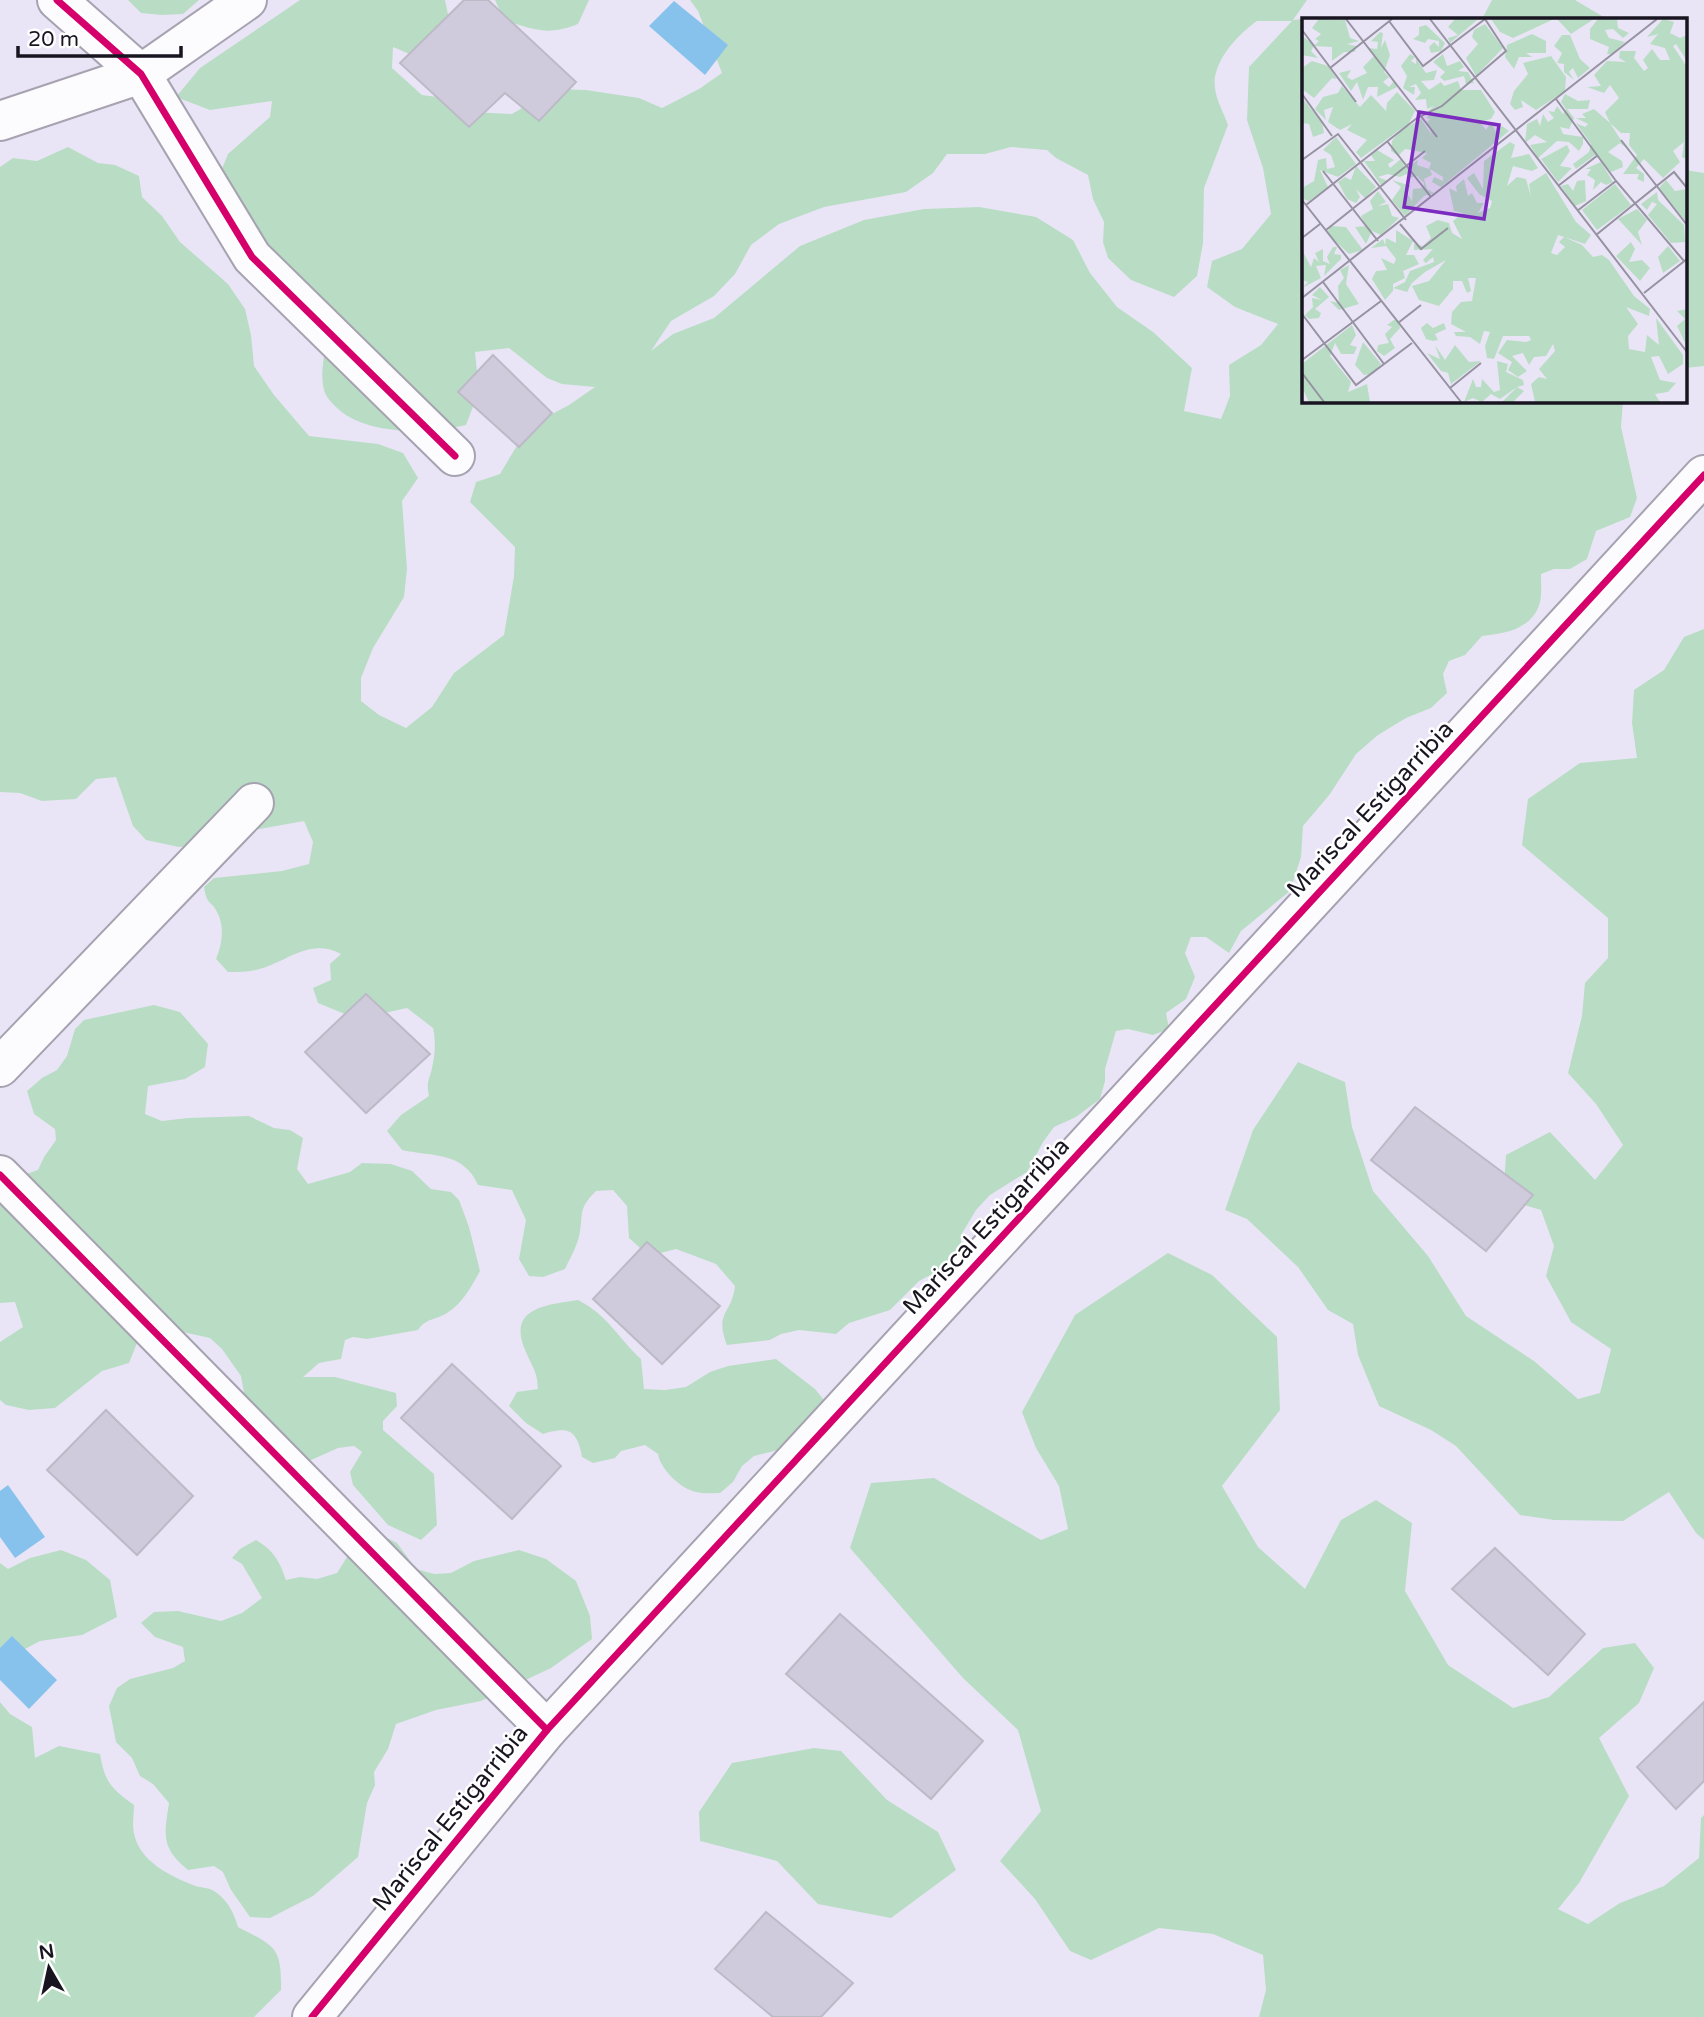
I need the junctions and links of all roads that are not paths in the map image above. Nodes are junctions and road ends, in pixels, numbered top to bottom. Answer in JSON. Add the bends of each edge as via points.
{"nodes":[{"id":1,"x":57,"y":0,"type":"edge"},
{"id":2,"x":247,"y":0,"type":"edge"},
{"id":3,"x":141,"y":74,"type":"junction"},
{"id":4,"x":0,"y":121,"type":"edge"},
{"id":5,"x":454,"y":456,"type":"dead end"},
{"id":6,"x":1704,"y":475,"type":"edge"},
{"id":7,"x":254,"y":803,"type":"dead end"},
{"id":8,"x":0,"y":1066,"type":"edge"},
{"id":9,"x":0,"y":1175,"type":"edge"},
{"id":10,"x":547,"y":1730,"type":"junction"},
{"id":11,"x":312,"y":2017,"type":"edge"}],
"edges":[{"from":1,"to":3,"type":"street"},
{"from":2,"to":3,"type":"street"},
{"from":3,"to":4,"type":"street"},
{"from":3,"to":5,"type":"street","via":[[252,257]]},
{"from":6,"to":10,"type":"street","name":"Mariscal Estigarribia"},
{"from":7,"to":8,"type":"street"},
{"from":9,"to":10,"type":"street"},
{"from":10,"to":11,"type":"street","name":"Mariscal Estigarribia"}]}
